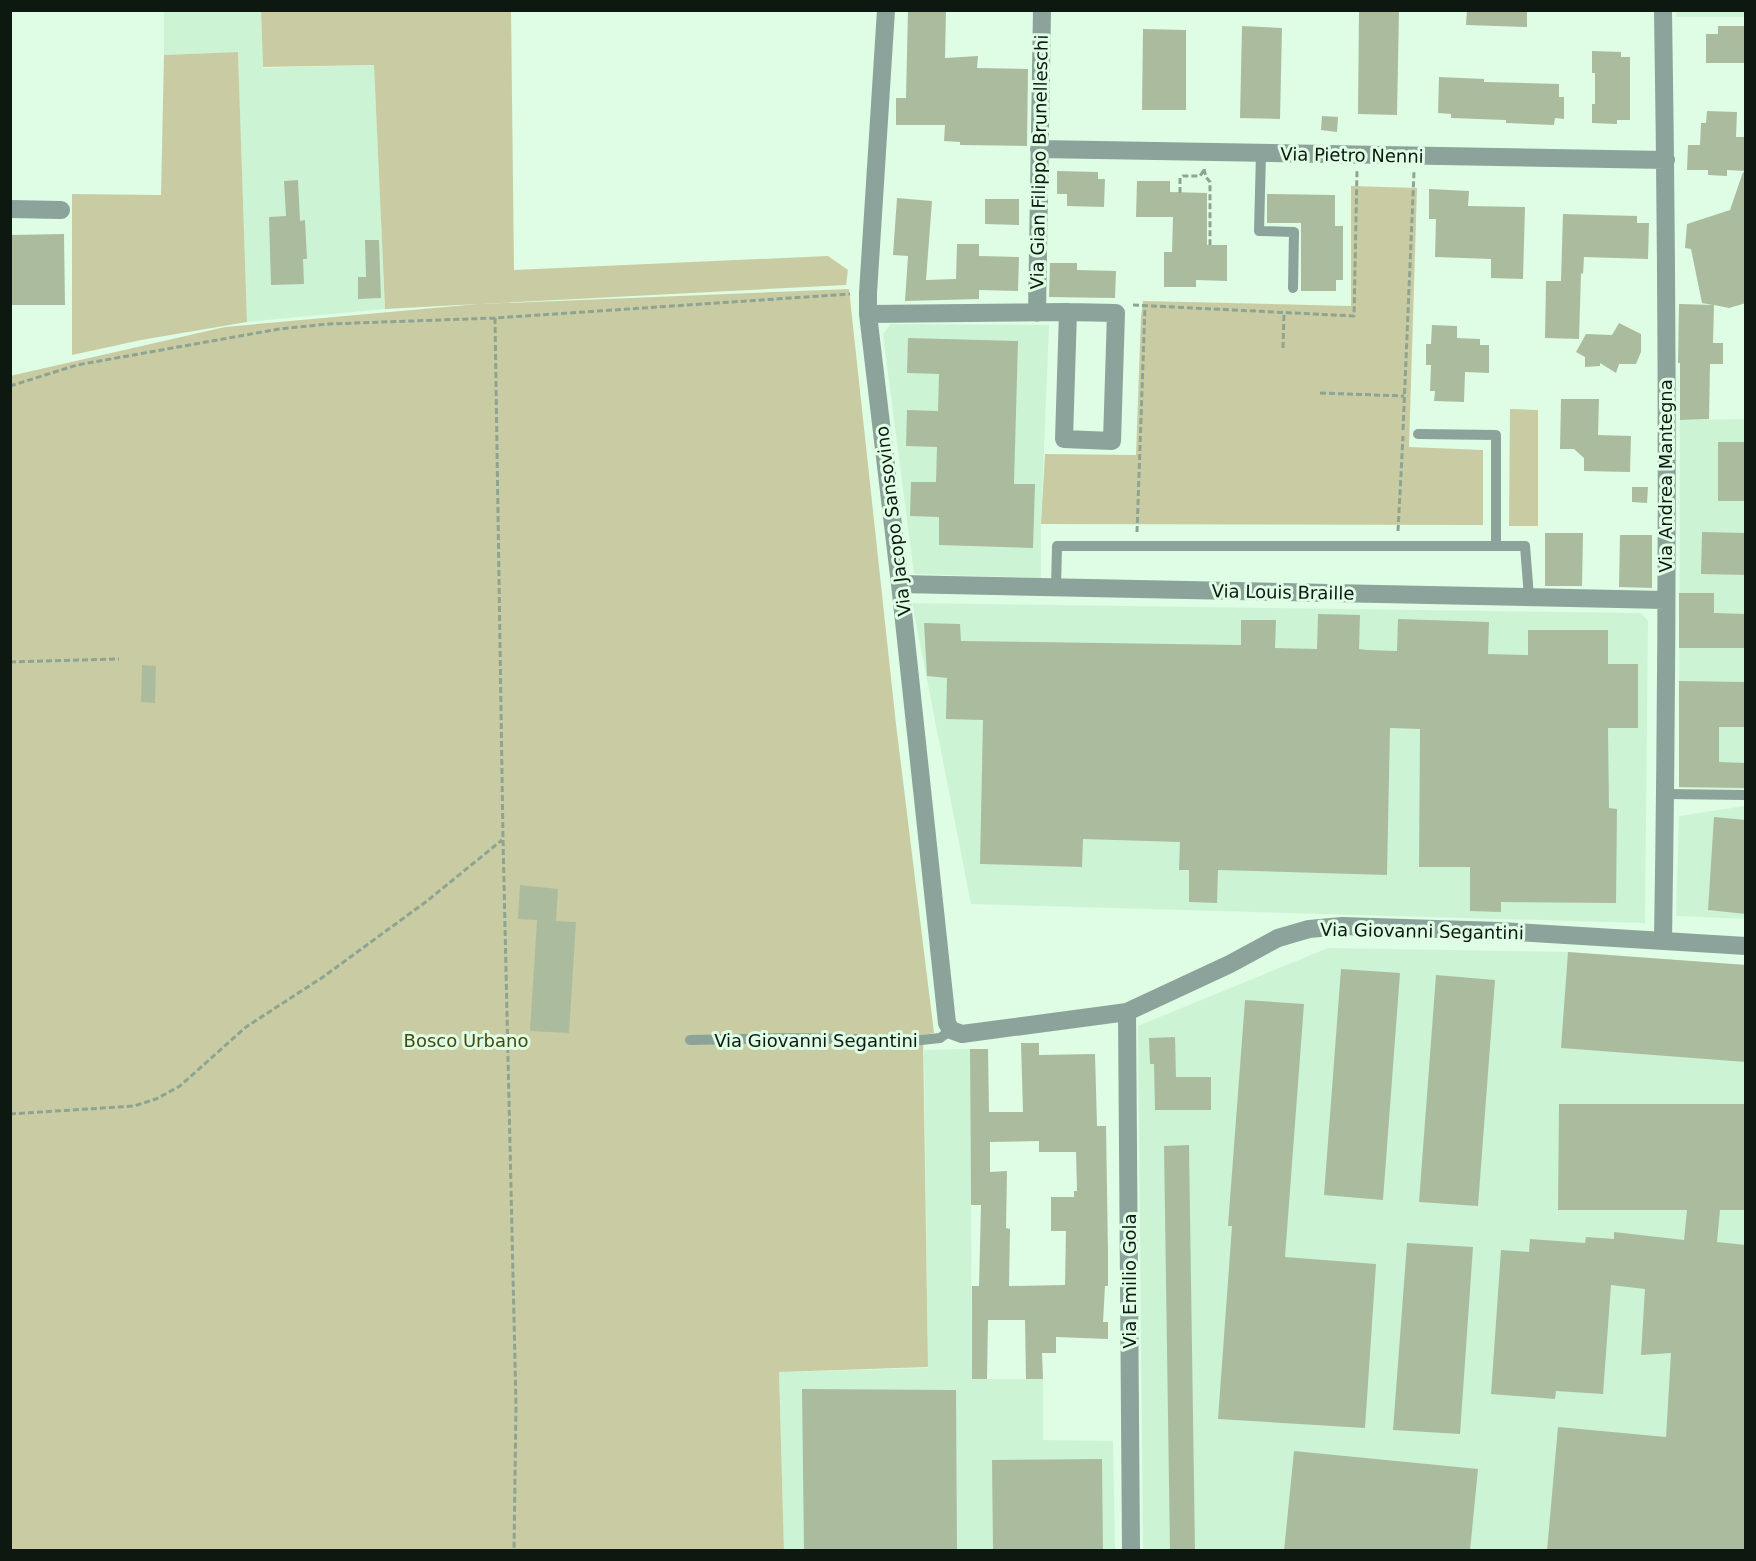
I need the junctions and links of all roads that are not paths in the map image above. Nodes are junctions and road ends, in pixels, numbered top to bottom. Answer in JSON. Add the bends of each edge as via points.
{"nodes":[{"id":1,"x":886,"y":10,"type":"edge"},
{"id":2,"x":1042,"y":10,"type":"edge"},
{"id":3,"x":1663,"y":10,"type":"edge"},
{"id":4,"x":1039,"y":149,"type":"junction"},
{"id":5,"x":1261,"y":153,"type":"junction"},
{"id":6,"x":1666,"y":160,"type":"junction"},
{"id":7,"x":10,"y":209,"type":"edge"},
{"id":8,"x":61,"y":210,"type":"dead end"},
{"id":9,"x":1293,"y":288,"type":"dead end"},
{"id":10,"x":1068,"y":312,"type":"junction"},
{"id":11,"x":1037,"y":313,"type":"junction"},
{"id":12,"x":868,"y":314,"type":"junction"},
{"id":13,"x":1418,"y":434,"type":"dead end"},
{"id":14,"x":1496,"y":546,"type":"junction"},
{"id":15,"x":900,"y":584,"type":"junction"},
{"id":16,"x":1056,"y":588,"type":"junction"},
{"id":17,"x":1529,"y":597,"type":"junction"},
{"id":18,"x":1665,"y":600,"type":"junction"},
{"id":19,"x":1665,"y":794,"type":"junction"},
{"id":20,"x":1746,"y":795,"type":"edge"},
{"id":21,"x":1663,"y":940,"type":"junction"},
{"id":22,"x":1746,"y":946,"type":"edge"},
{"id":23,"x":1127,"y":1012,"type":"junction"},
{"id":24,"x":951,"y":1030,"type":"junction"},
{"id":25,"x":690,"y":1040,"type":"dead end"},
{"id":26,"x":1131,"y":1551,"type":"edge"}],
"edges":[{"from":1,"to":12,"type":"street","name":"Via Jacopo Sansovino"},
{"from":2,"to":4,"type":"street","name":"Via Gian Filippo Brunelleschi"},
{"from":3,"to":6,"type":"street","name":"Via Andrea Mantegna"},
{"from":4,"to":5,"type":"street","name":"Via Pietro Nenni"},
{"from":4,"to":11,"type":"street","name":"Via Gian Filippo Brunelleschi"},
{"from":5,"to":6,"type":"street","name":"Via Pietro Nenni"},
{"from":5,"to":9,"type":"lane","via":[[1259,231],[1294,232]]},
{"from":6,"to":18,"type":"street","name":"Via Andrea Mantegna"},
{"from":7,"to":8,"type":"street"},
{"from":10,"to":10,"type":"street","via":[[1116,313],[1112,441],[1064,439]]},
{"from":10,"to":11,"type":"street"},
{"from":11,"to":12,"type":"street"},
{"from":12,"to":15,"type":"street","name":"Via Jacopo Sansovino"},
{"from":13,"to":14,"type":"lane","via":[[1496,435]]},
{"from":14,"to":16,"type":"lane","via":[[1057,546]]},
{"from":14,"to":17,"type":"lane","via":[[1525,546]]},
{"from":15,"to":16,"type":"street","name":"Via Louis Braille"},
{"from":15,"to":24,"type":"street","name":"Via Jacopo Sansovino","via":[[947,1023]]},
{"from":16,"to":17,"type":"street","name":"Via Louis Braille"},
{"from":17,"to":18,"type":"street","name":"Via Louis Braille"},
{"from":18,"to":19,"type":"street","name":"Via Andrea Mantegna"},
{"from":19,"to":20,"type":"lane"},
{"from":19,"to":21,"type":"street","name":"Via Andrea Mantegna"},
{"from":21,"to":22,"type":"street","name":"Via Giovanni Segantini"},
{"from":21,"to":23,"type":"street","name":"Via Giovanni Segantini","via":[[1499,931],[1309,928],[1278,938]]},
{"from":23,"to":24,"type":"street","name":"Via Giovanni Segantini","via":[[962,1035]]},
{"from":23,"to":26,"type":"street","name":"Via Emilio Gola"},
{"from":24,"to":25,"type":"lane","name":"Via Giovanni Segantini","via":[[940,1038],[921,1040]]}]}
